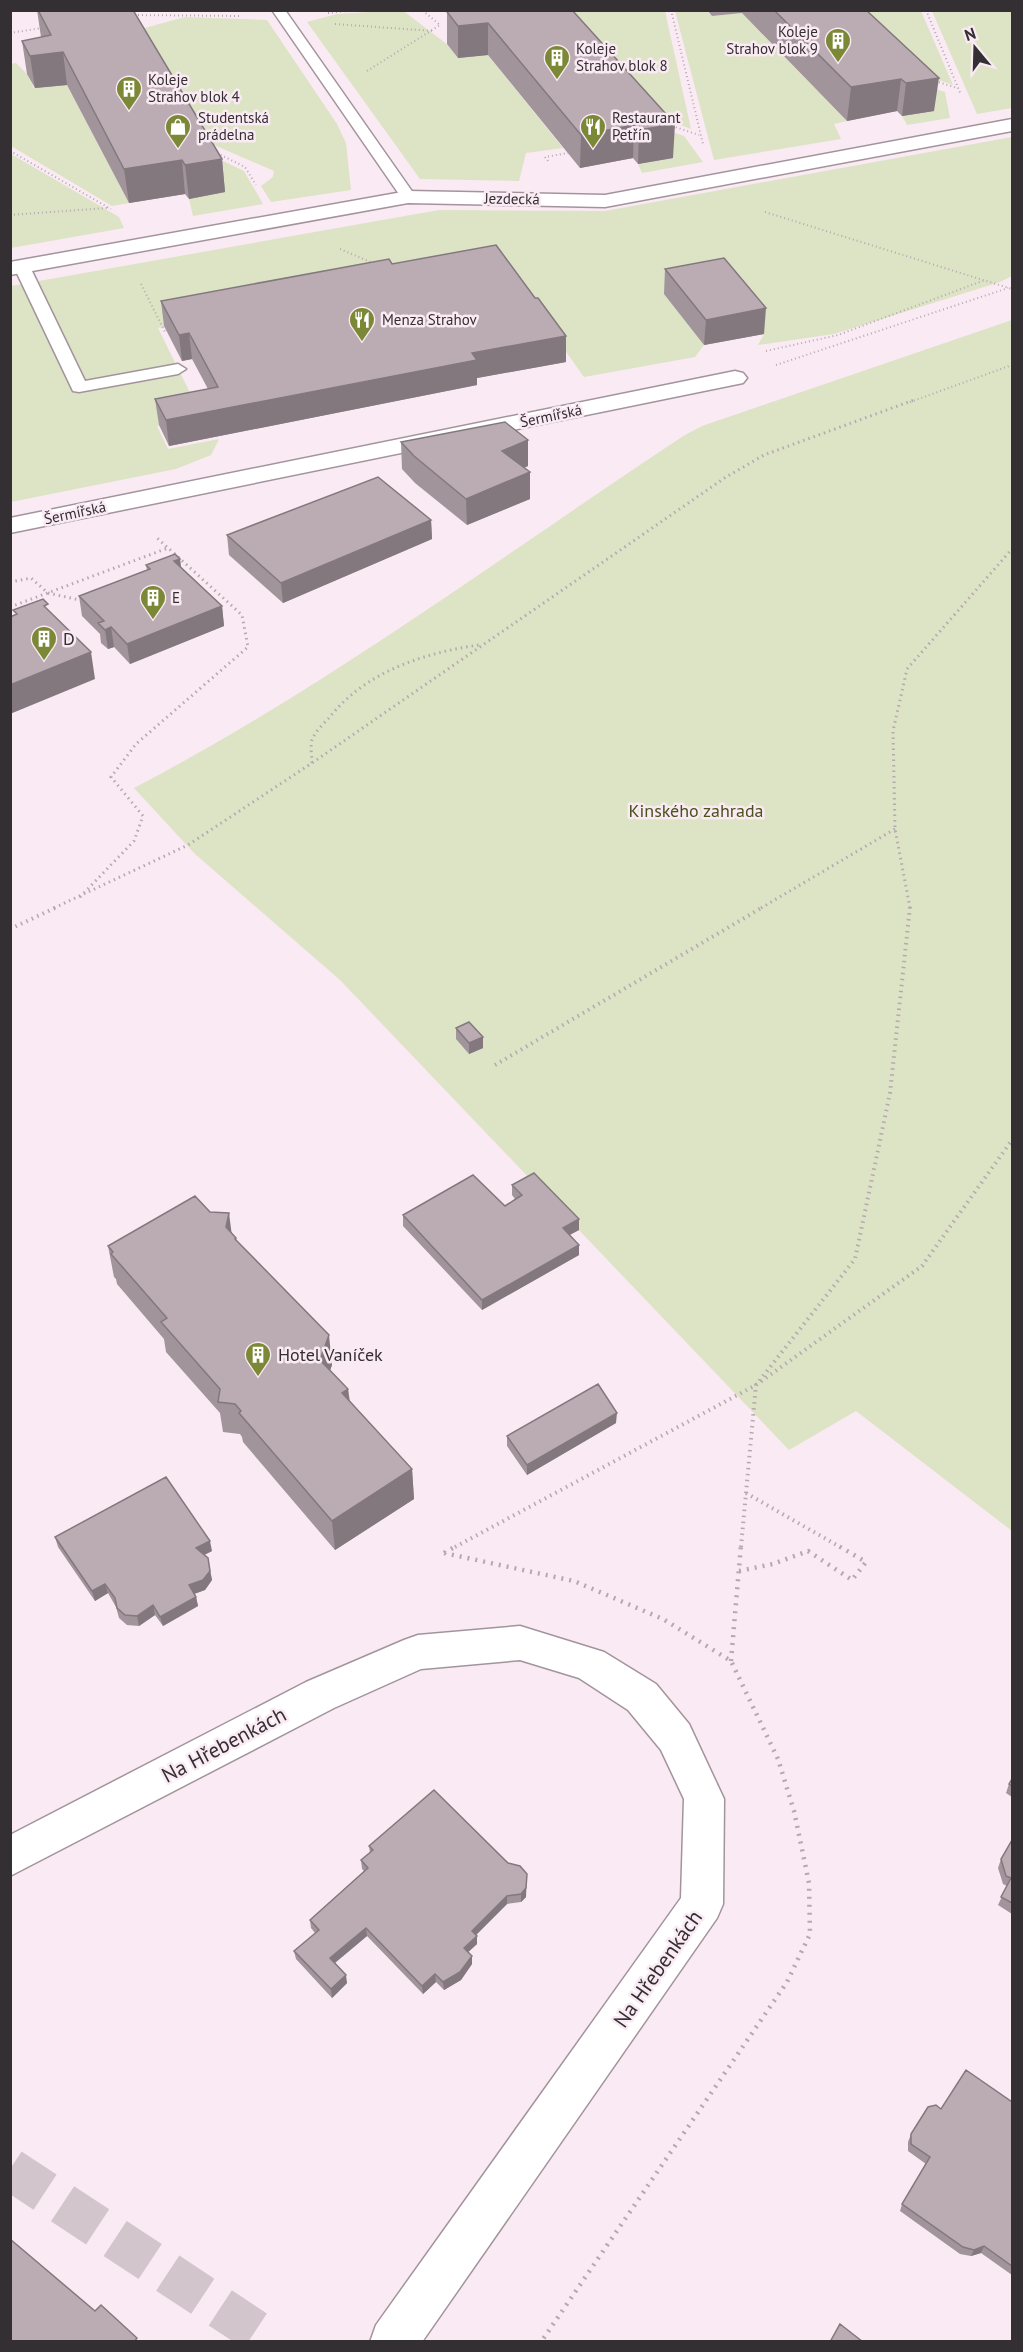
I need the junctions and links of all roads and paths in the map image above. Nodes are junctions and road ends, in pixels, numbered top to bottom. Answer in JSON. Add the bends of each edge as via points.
{"nodes":[{"id":1,"x":354,"y":10,"type":"edge"},
{"id":2,"x":422,"y":10,"type":"edge"},
{"id":3,"x":926,"y":10,"type":"edge"},
{"id":4,"x":280,"y":14,"type":"edge"},
{"id":5,"x":128,"y":15,"type":"edge"},
{"id":6,"x":46,"y":28,"type":"edge"},
{"id":7,"x":433,"y":31,"type":"junction"},
{"id":8,"x":10,"y":33,"type":"edge"},
{"id":9,"x":927,"y":79,"type":"edge"},
{"id":10,"x":957,"y":88,"type":"junction"},
{"id":11,"x":335,"y":91,"type":"junction"},
{"id":12,"x":666,"y":124,"type":"edge"},
{"id":13,"x":1012,"y":125,"type":"edge"},
{"id":14,"x":977,"y":132,"type":"junction"},
{"id":15,"x":700,"y":135,"type":"dead end"},
{"id":16,"x":10,"y":151,"type":"edge"},
{"id":17,"x":215,"y":152,"type":"edge"},
{"id":18,"x":245,"y":167,"type":"dead end"},
{"id":19,"x":408,"y":197,"type":"junction"},
{"id":20,"x":108,"y":208,"type":"junction"},
{"id":21,"x":10,"y":215,"type":"edge"},
{"id":22,"x":161,"y":242,"type":"junction"},
{"id":23,"x":16,"y":268,"type":"edge"},
{"id":24,"x":1012,"y":288,"type":"edge"},
{"id":25,"x":173,"y":322,"type":"edge"},
{"id":26,"x":161,"y":324,"type":"edge"},
{"id":27,"x":1012,"y":365,"type":"edge"},
{"id":28,"x":178,"y":369,"type":"edge"},
{"id":29,"x":735,"y":378,"type":"joint"},
{"id":30,"x":106,"y":507,"type":"junction"},
{"id":31,"x":10,"y":526,"type":"edge"},
{"id":32,"x":168,"y":548,"type":"junction"},
{"id":33,"x":1012,"y":549,"type":"edge"},
{"id":34,"x":10,"y":582,"type":"edge"},
{"id":35,"x":48,"y":593,"type":"junction"},
{"id":36,"x":87,"y":602,"type":"edge"},
{"id":37,"x":10,"y":607,"type":"edge"},
{"id":38,"x":480,"y":645,"type":"junction"},
{"id":39,"x":312,"y":764,"type":"junction"},
{"id":40,"x":895,"y":829,"type":"junction"},
{"id":41,"x":77,"y":899,"type":"junction"},
{"id":42,"x":10,"y":929,"type":"edge"},
{"id":43,"x":495,"y":1065,"type":"dead end"},
{"id":44,"x":1012,"y":1143,"type":"edge"},
{"id":45,"x":756,"y":1385,"type":"junction"},
{"id":46,"x":746,"y":1494,"type":"junction"},
{"id":47,"x":739,"y":1571,"type":"junction"},
{"id":48,"x":731,"y":1661,"type":"junction"},
{"id":49,"x":10,"y":1857,"type":"edge"},
{"id":50,"x":393,"y":2342,"type":"edge"},
{"id":51,"x":541,"y":2342,"type":"edge"}],
"edges":[{"from":1,"to":4,"type":"path"},
{"from":2,"to":7,"type":"path","via":[[440,25]]},
{"from":3,"to":10,"type":"path"},
{"from":4,"to":5,"type":"path"},
{"from":4,"to":7,"type":"path","via":[[333,24]]},
{"from":4,"to":11,"type":"lane"},
{"from":6,"to":8,"type":"path"},
{"from":7,"to":11,"type":"path"},
{"from":9,"to":10,"type":"path"},
{"from":10,"to":14,"type":"path"},
{"from":11,"to":19,"type":"lane"},
{"from":12,"to":15,"type":"path"},
{"from":13,"to":14,"type":"street","name":"Jezdecká"},
{"from":14,"to":19,"type":"street","name":"Jezdecká","via":[[605,201]]},
{"from":16,"to":20,"type":"path"},
{"from":17,"to":18,"type":"path"},
{"from":19,"to":22,"type":"street","name":"Jezdecká"},
{"from":20,"to":21,"type":"path"},
{"from":20,"to":22,"type":"path"},
{"from":22,"to":23,"type":"street","name":"Jezdecká"},
{"from":23,"to":28,"type":"lane","via":[[79,387]]},
{"from":24,"to":29,"type":"path"},
{"from":25,"to":26,"type":"path"},
{"from":27,"to":38,"type":"path","via":[[764,455]]},
{"from":29,"to":30,"type":"street","name":"Šermířská"},
{"from":30,"to":31,"type":"street","name":"Šermířská"},
{"from":30,"to":32,"type":"path"},
{"from":32,"to":35,"type":"path"},
{"from":32,"to":41,"type":"path","via":[[242,615],[248,647],[136,744],[111,777],[143,816],[134,841]]},
{"from":33,"to":40,"type":"path","via":[[907,669],[893,731]]},
{"from":34,"to":35,"type":"path","via":[[31,578]]},
{"from":35,"to":36,"type":"path"},
{"from":35,"to":37,"type":"path"},
{"from":38,"to":39,"type":"path"},
{"from":38,"to":39,"type":"path","via":[[451,648],[408,662],[357,690],[331,712],[312,740]]},
{"from":39,"to":41,"type":"path","via":[[188,845]]},
{"from":40,"to":43,"type":"path"},
{"from":40,"to":45,"type":"path","via":[[910,906],[890,1093],[855,1259]]},
{"from":41,"to":42,"type":"path"},
{"from":44,"to":45,"type":"path","via":[[922,1266]]},
{"from":45,"to":46,"type":"path"},
{"from":45,"to":48,"type":"path","via":[[444,1553],[574,1581],[663,1618]]},
{"from":46,"to":47,"type":"path"},
{"from":46,"to":47,"type":"path","via":[[866,1562],[852,1580],[808,1551]]},
{"from":47,"to":48,"type":"path"},
{"from":48,"to":51,"type":"path","via":[[778,1759],[794,1811],[809,1883],[810,1934],[787,1982]]},
{"from":49,"to":50,"type":"street","name":"Na Hřebenkách","via":[[320,1695],[418,1652],[520,1643],[590,1664],[642,1697],[675,1737],[704,1799],[702,1904]]}]}
